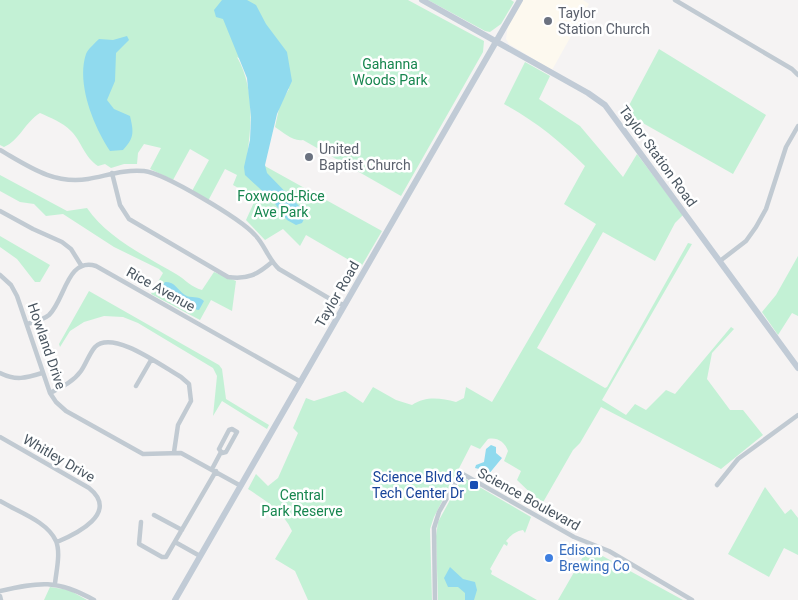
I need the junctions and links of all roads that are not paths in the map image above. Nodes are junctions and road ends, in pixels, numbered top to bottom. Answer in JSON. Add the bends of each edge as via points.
{"nodes":[{"id":1,"x":422,"y":0,"type":"edge"},
{"id":2,"x":520,"y":0,"type":"edge"},
{"id":3,"x":675,"y":0,"type":"edge"},
{"id":4,"x":497,"y":41,"type":"junction"},
{"id":5,"x":798,"y":75,"type":"edge"},
{"id":6,"x":798,"y":126,"type":"edge"},
{"id":7,"x":0,"y":150,"type":"edge"},
{"id":8,"x":112,"y":173,"type":"junction"},
{"id":9,"x":0,"y":211,"type":"edge"},
{"id":10,"x":720,"y":261,"type":"junction"},
{"id":11,"x":272,"y":262,"type":"junction"},
{"id":12,"x":81,"y":265,"type":"junction"},
{"id":13,"x":0,"y":275,"type":"edge"},
{"id":14,"x":345,"y":305,"type":"junction"},
{"id":15,"x":26,"y":324,"type":"junction"},
{"id":16,"x":151,"y":360,"type":"junction"},
{"id":17,"x":798,"y":368,"type":"edge"},
{"id":18,"x":0,"y":373,"type":"edge"},
{"id":19,"x":42,"y":373,"type":"junction"},
{"id":20,"x":301,"y":382,"type":"junction"},
{"id":21,"x":136,"y":386,"type":"dead end"},
{"id":22,"x":50,"y":393,"type":"junction"},
{"id":23,"x":798,"y":415,"type":"edge"},
{"id":24,"x":0,"y":437,"type":"edge"},
{"id":25,"x":174,"y":452,"type":"junction"},
{"id":26,"x":221,"y":452,"type":"junction"},
{"id":27,"x":214,"y":470,"type":"junction"},
{"id":28,"x":717,"y":485,"type":"dead end"},
{"id":29,"x":240,"y":486,"type":"junction"},
{"id":30,"x":0,"y":501,"type":"edge"},
{"id":31,"x":154,"y":515,"type":"dead end"},
{"id":32,"x":141,"y":522,"type":"dead end"},
{"id":33,"x":182,"y":530,"type":"junction"},
{"id":34,"x":57,"y":542,"type":"junction"},
{"id":35,"x":175,"y":542,"type":"junction"},
{"id":36,"x":200,"y":556,"type":"junction"},
{"id":37,"x":55,"y":584,"type":"junction"},
{"id":38,"x":0,"y":591,"type":"edge"},
{"id":39,"x":0,"y":596,"type":"edge"},
{"id":40,"x":1,"y":600,"type":"edge"},
{"id":41,"x":94,"y":600,"type":"edge"},
{"id":42,"x":175,"y":600,"type":"edge"},
{"id":43,"x":435,"y":600,"type":"edge"},
{"id":44,"x":692,"y":600,"type":"edge"}],
"edges":[{"from":1,"to":4,"type":"main road","name":"Taylor Station Road"},
{"from":2,"to":4,"type":"main road","name":"Taylor Road"},
{"from":3,"to":5,"type":"street"},
{"from":4,"to":10,"type":"main road","name":"Taylor Station Road","via":[[605,105]]},
{"from":4,"to":14,"type":"main road","name":"Taylor Road"},
{"from":6,"to":10,"type":"street","via":[[786,147],[766,208],[756,227],[746,241]]},
{"from":7,"to":8,"type":"street","via":[[51,178],[63,181]]},
{"from":8,"to":11,"type":"street","via":[[144,171],[189,192],[243,223],[260,241]]},
{"from":8,"to":11,"type":"street","via":[[120,205],[129,219],[228,277],[253,276]]},
{"from":9,"to":12,"type":"street","via":[[32,230],[62,242]]},
{"from":10,"to":17,"type":"main road","name":"Taylor Station Road"},
{"from":11,"to":14,"type":"street","via":[[287,274]]},
{"from":12,"to":15,"type":"street","via":[[48,315]]},
{"from":12,"to":20,"type":"street","name":"Rice Avenue","via":[[96,266]]},
{"from":13,"to":15,"type":"street","name":"Howland Drive","via":[[17,296]]},
{"from":14,"to":20,"type":"main road","name":"Taylor Road"},
{"from":15,"to":19,"type":"street","name":"Howland Drive"},
{"from":16,"to":21,"type":"street"},
{"from":16,"to":22,"type":"street","via":[[108,340],[96,346],[71,382]]},
{"from":16,"to":25,"type":"street","via":[[189,384],[191,401],[178,425]]},
{"from":18,"to":19,"type":"street","via":[[12,379]]},
{"from":19,"to":22,"type":"street","name":"Howland Drive"},
{"from":20,"to":29,"type":"main road","name":"Taylor Road"},
{"from":22,"to":25,"type":"street","name":"Howland Drive","via":[[66,411],[143,454]]},
{"from":23,"to":28,"type":"street","via":[[738,459]]},
{"from":24,"to":34,"type":"street","name":"Whitley Drive","via":[[89,488],[99,499],[97,516],[89,525]]},
{"from":25,"to":27,"type":"street","name":"Howland Drive"},
{"from":26,"to":26,"type":"street","via":[[226,452],[236,430],[229,430],[219,448]]},
{"from":26,"to":27,"type":"street"},
{"from":27,"to":29,"type":"street","name":"Howland Drive"},
{"from":27,"to":33,"type":"street"},
{"from":29,"to":36,"type":"main road","name":"Taylor Road"},
{"from":30,"to":34,"type":"street","via":[[45,527]]},
{"from":31,"to":33,"type":"street"},
{"from":32,"to":35,"type":"street","via":[[139,544],[164,557]]},
{"from":33,"to":35,"type":"street"},
{"from":34,"to":37,"type":"street"},
{"from":35,"to":36,"type":"street"},
{"from":36,"to":42,"type":"main road","name":"Taylor Road"},
{"from":37,"to":38,"type":"street","via":[[36,583]]},
{"from":37,"to":41,"type":"street","via":[[72,588]]},
{"from":39,"to":40,"type":"street"},
{"from":43,"to":44,"type":"street","name":"Science Boulevard","via":[[434,528],[439,512],[461,473],[574,537],[601,547]]}]}
